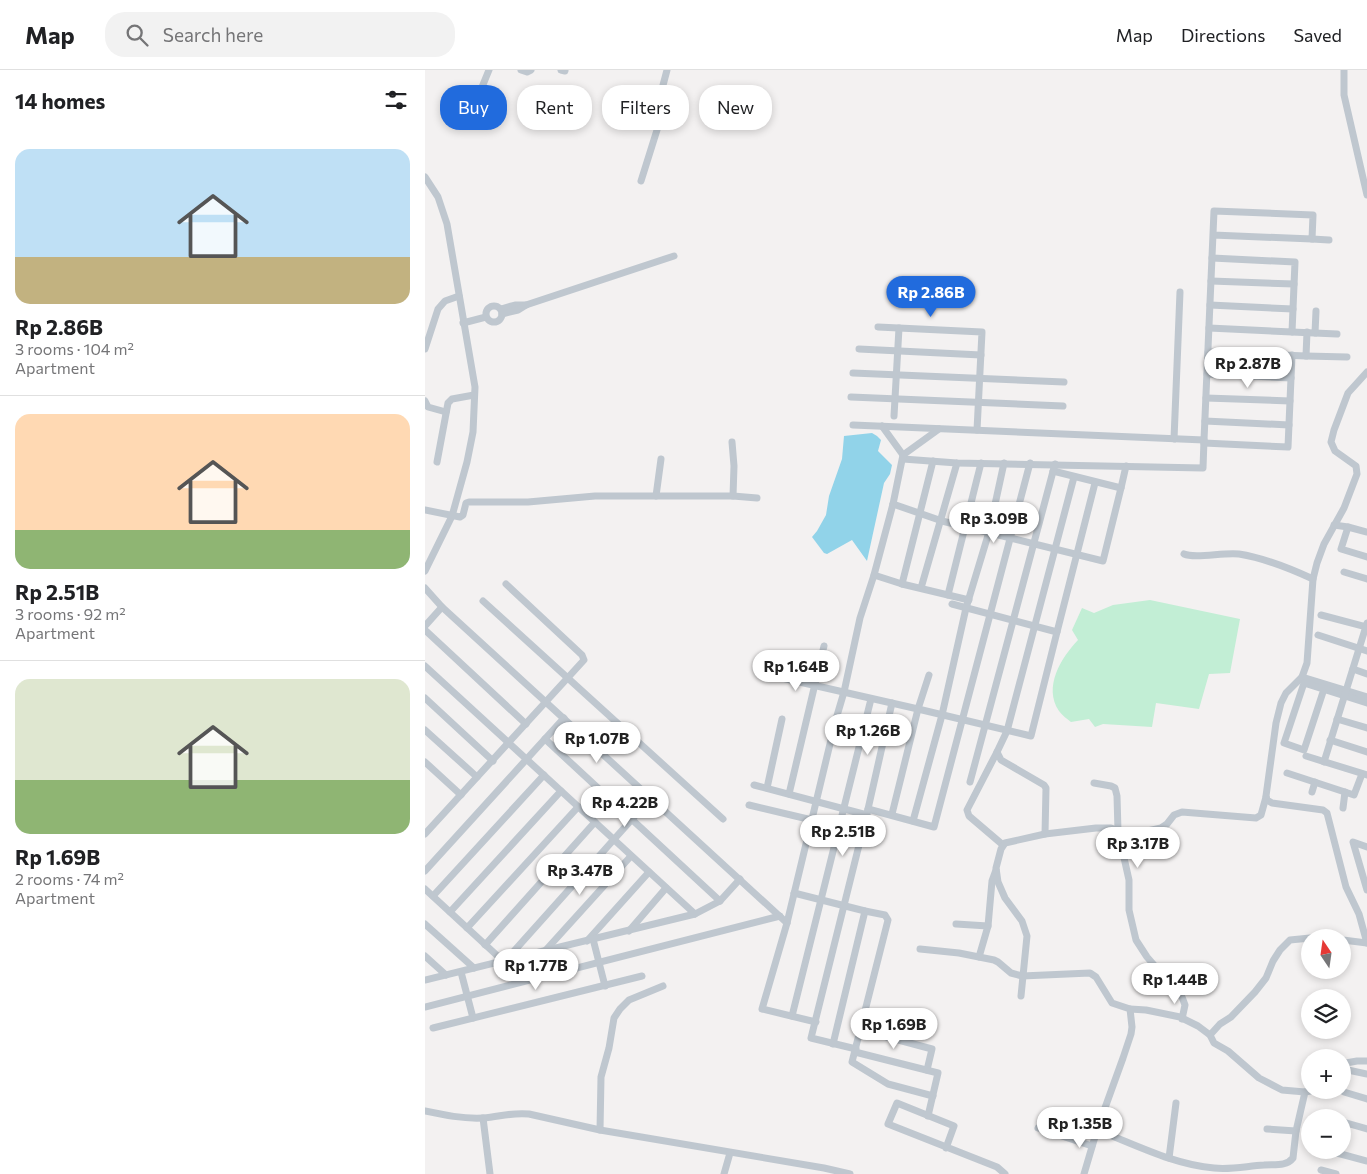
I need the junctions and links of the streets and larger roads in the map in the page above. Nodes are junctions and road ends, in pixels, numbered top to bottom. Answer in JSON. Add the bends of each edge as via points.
{"nodes":[{"id":1,"x":489,"y":70,"type":"edge"},
{"id":2,"x":521,"y":70,"type":"edge"},
{"id":3,"x":531,"y":70,"type":"edge"},
{"id":4,"x":667,"y":70,"type":"edge"},
{"id":5,"x":1344,"y":70,"type":"edge"},
{"id":6,"x":483,"y":85,"type":"edge"},
{"id":7,"x":425,"y":177,"type":"edge"},
{"id":8,"x":641,"y":181,"type":"dead end"},
{"id":9,"x":1367,"y":195,"type":"edge"},
{"id":10,"x":1213,"y":235,"type":"junction"},
{"id":11,"x":1312,"y":239,"type":"junction"},
{"id":12,"x":1329,"y":240,"type":"dead end"},
{"id":13,"x":674,"y":256,"type":"dead end"},
{"id":14,"x":1212,"y":258,"type":"junction"},
{"id":15,"x":1211,"y":281,"type":"junction"},
{"id":16,"x":1294,"y":284,"type":"junction"},
{"id":17,"x":1180,"y":292,"type":"dead end"},
{"id":18,"x":459,"y":296,"type":"junction"},
{"id":19,"x":1210,"y":305,"type":"junction"},
{"id":20,"x":1293,"y":309,"type":"junction"},
{"id":21,"x":1316,"y":311,"type":"dead end"},
{"id":22,"x":501,"y":312,"type":"junction"},
{"id":23,"x":485,"y":317,"type":"junction"},
{"id":24,"x":463,"y":323,"type":"junction"},
{"id":25,"x":879,"y":327,"type":"dead end"},
{"id":26,"x":899,"y":328,"type":"junction"},
{"id":27,"x":1209,"y":328,"type":"junction"},
{"id":28,"x":1292,"y":332,"type":"junction"},
{"id":29,"x":1311,"y":333,"type":"junction"},
{"id":30,"x":1337,"y":334,"type":"dead end"},
{"id":31,"x":425,"y":349,"type":"edge"},
{"id":32,"x":859,"y":349,"type":"dead end"},
{"id":33,"x":897,"y":351,"type":"junction"},
{"id":34,"x":1208,"y":352,"type":"junction"},
{"id":35,"x":981,"y":355,"type":"junction"},
{"id":36,"x":1292,"y":355,"type":"junction"},
{"id":37,"x":1306,"y":356,"type":"junction"},
{"id":38,"x":1347,"y":357,"type":"dead end"},
{"id":39,"x":1367,"y":372,"type":"edge"},
{"id":40,"x":853,"y":373,"type":"dead end"},
{"id":41,"x":896,"y":374,"type":"junction"},
{"id":42,"x":1207,"y":374,"type":"junction"},
{"id":43,"x":980,"y":378,"type":"junction"},
{"id":44,"x":1291,"y":378,"type":"junction"},
{"id":45,"x":1064,"y":382,"type":"dead end"},
{"id":46,"x":474,"y":395,"type":"junction"},
{"id":47,"x":851,"y":397,"type":"dead end"},
{"id":48,"x":895,"y":398,"type":"junction"},
{"id":49,"x":1206,"y":398,"type":"junction"},
{"id":50,"x":425,"y":401,"type":"edge"},
{"id":51,"x":1290,"y":401,"type":"junction"},
{"id":52,"x":979,"y":402,"type":"junction"},
{"id":53,"x":1063,"y":406,"type":"dead end"},
{"id":54,"x":446,"y":412,"type":"junction"},
{"id":55,"x":894,"y":416,"type":"dead end"},
{"id":56,"x":1205,"y":422,"type":"junction"},
{"id":57,"x":853,"y":425,"type":"dead end"},
{"id":58,"x":1289,"y":425,"type":"junction"},
{"id":59,"x":882,"y":426,"type":"junction"},
{"id":60,"x":939,"y":429,"type":"junction"},
{"id":61,"x":977,"y":430,"type":"junction"},
{"id":62,"x":1174,"y":439,"type":"junction"},
{"id":63,"x":732,"y":442,"type":"dead end"},
{"id":64,"x":1204,"y":442,"type":"junction"},
{"id":65,"x":903,"y":457,"type":"junction"},
{"id":66,"x":661,"y":458,"type":"dead end"},
{"id":67,"x":933,"y":461,"type":"junction"},
{"id":68,"x":437,"y":462,"type":"dead end"},
{"id":69,"x":957,"y":463,"type":"junction"},
{"id":70,"x":981,"y":463,"type":"junction"},
{"id":71,"x":1004,"y":463,"type":"junction"},
{"id":72,"x":1030,"y":464,"type":"junction"},
{"id":73,"x":1127,"y":466,"type":"junction"},
{"id":74,"x":1054,"y":468,"type":"junction"},
{"id":75,"x":1074,"y":477,"type":"junction"},
{"id":76,"x":1095,"y":483,"type":"junction"},
{"id":77,"x":1121,"y":488,"type":"junction"},
{"id":78,"x":657,"y":496,"type":"junction"},
{"id":79,"x":733,"y":496,"type":"junction"},
{"id":80,"x":757,"y":498,"type":"dead end"},
{"id":81,"x":893,"y":504,"type":"junction"},
{"id":82,"x":425,"y":510,"type":"edge"},
{"id":83,"x":919,"y":514,"type":"junction"},
{"id":84,"x":452,"y":516,"type":"junction"},
{"id":85,"x":941,"y":520,"type":"junction"},
{"id":86,"x":1334,"y":525,"type":"junction"},
{"id":87,"x":965,"y":526,"type":"junction"},
{"id":88,"x":1348,"y":527,"type":"junction"},
{"id":89,"x":989,"y":532,"type":"junction"},
{"id":90,"x":1367,"y":532,"type":"edge"},
{"id":91,"x":1011,"y":537,"type":"junction"},
{"id":92,"x":1033,"y":543,"type":"junction"},
{"id":93,"x":1055,"y":548,"type":"junction"},
{"id":94,"x":1078,"y":554,"type":"junction"},
{"id":95,"x":1184,"y":554,"type":"dead end"},
{"id":96,"x":1367,"y":556,"type":"edge"},
{"id":97,"x":425,"y":571,"type":"edge"},
{"id":98,"x":1344,"y":572,"type":"dead end"},
{"id":99,"x":874,"y":575,"type":"junction"},
{"id":100,"x":1313,"y":579,"type":"junction"},
{"id":101,"x":1367,"y":579,"type":"edge"},
{"id":102,"x":506,"y":584,"type":"dead end"},
{"id":103,"x":901,"y":584,"type":"junction"},
{"id":104,"x":425,"y":588,"type":"edge"},
{"id":105,"x":921,"y":588,"type":"junction"},
{"id":106,"x":948,"y":595,"type":"junction"},
{"id":107,"x":969,"y":600,"type":"junction"},
{"id":108,"x":483,"y":601,"type":"dead end"},
{"id":109,"x":953,"y":604,"type":"dead end"},
{"id":110,"x":442,"y":607,"type":"junction"},
{"id":111,"x":966,"y":608,"type":"junction"},
{"id":112,"x":990,"y":614,"type":"junction"},
{"id":113,"x":1321,"y":615,"type":"dead end"},
{"id":114,"x":1013,"y":620,"type":"junction"},
{"id":115,"x":425,"y":626,"type":"edge"},
{"id":116,"x":1035,"y":626,"type":"junction"},
{"id":117,"x":1367,"y":626,"type":"edge"},
{"id":118,"x":425,"y":630,"type":"edge"},
{"id":119,"x":1057,"y":632,"type":"junction"},
{"id":120,"x":1318,"y":635,"type":"dead end"},
{"id":121,"x":824,"y":646,"type":"dead end"},
{"id":122,"x":1359,"y":648,"type":"junction"},
{"id":123,"x":1367,"y":651,"type":"edge"},
{"id":124,"x":425,"y":666,"type":"edge"},
{"id":125,"x":1353,"y":669,"type":"junction"},
{"id":126,"x":1367,"y":674,"type":"edge"},
{"id":127,"x":929,"y":675,"type":"dead end"},
{"id":128,"x":1302,"y":677,"type":"junction"},
{"id":129,"x":568,"y":678,"type":"junction"},
{"id":130,"x":782,"y":678,"type":"dead end"},
{"id":131,"x":814,"y":685,"type":"junction"},
{"id":132,"x":1324,"y":689,"type":"junction"},
{"id":133,"x":844,"y":692,"type":"junction"},
{"id":134,"x":1345,"y":693,"type":"junction"},
{"id":135,"x":1367,"y":697,"type":"edge"},
{"id":136,"x":425,"y":698,"type":"edge"},
{"id":137,"x":871,"y":699,"type":"junction"},
{"id":138,"x":546,"y":702,"type":"junction"},
{"id":139,"x":1367,"y":703,"type":"edge"},
{"id":140,"x":892,"y":704,"type":"junction"},
{"id":141,"x":918,"y":710,"type":"junction"},
{"id":142,"x":942,"y":714,"type":"junction"},
{"id":143,"x":563,"y":718,"type":"junction"},
{"id":144,"x":782,"y":719,"type":"dead end"},
{"id":145,"x":1337,"y":719,"type":"junction"},
{"id":146,"x":963,"y":720,"type":"junction"},
{"id":147,"x":526,"y":724,"type":"junction"},
{"id":148,"x":986,"y":726,"type":"junction"},
{"id":149,"x":1367,"y":728,"type":"edge"},
{"id":150,"x":425,"y":730,"type":"edge"},
{"id":151,"x":1007,"y":731,"type":"junction"},
{"id":152,"x":545,"y":739,"type":"junction"},
{"id":153,"x":1330,"y":740,"type":"junction"},
{"id":154,"x":509,"y":743,"type":"junction"},
{"id":155,"x":997,"y":752,"type":"junction"},
{"id":156,"x":1367,"y":752,"type":"edge"},
{"id":157,"x":1306,"y":756,"type":"dead end"},
{"id":158,"x":526,"y":759,"type":"junction"},
{"id":159,"x":493,"y":760,"type":"junction"},
{"id":160,"x":1324,"y":762,"type":"junction"},
{"id":161,"x":426,"y":766,"type":"edge"},
{"id":162,"x":1287,"y":773,"type":"dead end"},
{"id":163,"x":544,"y":775,"type":"junction"},
{"id":164,"x":1364,"y":775,"type":"edge"},
{"id":165,"x":477,"y":778,"type":"junction"},
{"id":166,"x":970,"y":782,"type":"dead end"},
{"id":167,"x":1315,"y":782,"type":"junction"},
{"id":168,"x":1094,"y":783,"type":"dead end"},
{"id":169,"x":754,"y":785,"type":"dead end"},
{"id":170,"x":767,"y":788,"type":"junction"},
{"id":171,"x":561,"y":791,"type":"junction"},
{"id":172,"x":1312,"y":792,"type":"dead end"},
{"id":173,"x":1345,"y":792,"type":"junction"},
{"id":174,"x":461,"y":794,"type":"junction"},
{"id":175,"x":789,"y":794,"type":"junction"},
{"id":176,"x":1266,"y":796,"type":"junction"},
{"id":177,"x":651,"y":798,"type":"junction"},
{"id":178,"x":816,"y":801,"type":"junction"},
{"id":179,"x":749,"y":805,"type":"dead end"},
{"id":180,"x":578,"y":807,"type":"junction"},
{"id":181,"x":844,"y":808,"type":"junction"},
{"id":182,"x":1343,"y":808,"type":"dead end"},
{"id":183,"x":867,"y":812,"type":"junction"},
{"id":184,"x":892,"y":814,"type":"junction"},
{"id":185,"x":632,"y":819,"type":"junction"},
{"id":186,"x":723,"y":819,"type":"dead end"},
{"id":187,"x":811,"y":820,"type":"junction"},
{"id":188,"x":913,"y":821,"type":"junction"},
{"id":189,"x":595,"y":822,"type":"junction"},
{"id":190,"x":427,"y":830,"type":"edge"},
{"id":191,"x":1118,"y":830,"type":"junction"},
{"id":192,"x":1045,"y":834,"type":"junction"},
{"id":193,"x":614,"y":840,"type":"junction"},
{"id":194,"x":1003,"y":845,"type":"junction"},
{"id":195,"x":1367,"y":847,"type":"edge"},
{"id":196,"x":631,"y":856,"type":"junction"},
{"id":197,"x":997,"y":868,"type":"junction"},
{"id":198,"x":1364,"y":870,"type":"edge"},
{"id":199,"x":425,"y":871,"type":"edge"},
{"id":200,"x":649,"y":872,"type":"junction"},
{"id":201,"x":740,"y":879,"type":"junction"},
{"id":202,"x":666,"y":888,"type":"junction"},
{"id":203,"x":425,"y":889,"type":"edge"},
{"id":204,"x":1367,"y":890,"type":"edge"},
{"id":205,"x":794,"y":893,"type":"junction"},
{"id":206,"x":433,"y":896,"type":"junction"},
{"id":207,"x":720,"y":900,"type":"junction"},
{"id":208,"x":821,"y":901,"type":"junction"},
{"id":209,"x":844,"y":906,"type":"junction"},
{"id":210,"x":865,"y":911,"type":"junction"},
{"id":211,"x":450,"y":912,"type":"junction"},
{"id":212,"x":695,"y":914,"type":"junction"},
{"id":213,"x":780,"y":916,"type":"junction"},
{"id":214,"x":787,"y":923,"type":"junction"},
{"id":215,"x":425,"y":924,"type":"edge"},
{"id":216,"x":955,"y":924,"type":"dead end"},
{"id":217,"x":988,"y":926,"type":"junction"},
{"id":218,"x":467,"y":928,"type":"junction"},
{"id":219,"x":628,"y":931,"type":"junction"},
{"id":220,"x":1301,"y":939,"type":"edge"},
{"id":221,"x":590,"y":940,"type":"junction"},
{"id":222,"x":1351,"y":941,"type":"edge"},
{"id":223,"x":1367,"y":943,"type":"edge"},
{"id":224,"x":485,"y":944,"type":"junction"},
{"id":225,"x":920,"y":950,"type":"dead end"},
{"id":226,"x":545,"y":951,"type":"junction"},
{"id":227,"x":425,"y":956,"type":"edge"},
{"id":228,"x":979,"y":957,"type":"junction"},
{"id":229,"x":504,"y":961,"type":"junction"},
{"id":230,"x":599,"y":963,"type":"junction"},
{"id":231,"x":474,"y":968,"type":"junction"},
{"id":232,"x":461,"y":972,"type":"junction"},
{"id":233,"x":446,"y":975,"type":"junction"},
{"id":234,"x":642,"y":976,"type":"dead end"},
{"id":235,"x":1022,"y":976,"type":"junction"},
{"id":236,"x":425,"y":980,"type":"edge"},
{"id":237,"x":605,"y":986,"type":"junction"},
{"id":238,"x":663,"y":986,"type":"dead end"},
{"id":239,"x":467,"y":996,"type":"junction"},
{"id":240,"x":1021,"y":996,"type":"dead end"},
{"id":241,"x":425,"y":1007,"type":"edge"},
{"id":242,"x":1130,"y":1009,"type":"junction"},
{"id":243,"x":793,"y":1016,"type":"junction"},
{"id":244,"x":473,"y":1018,"type":"junction"},
{"id":245,"x":1182,"y":1019,"type":"junction"},
{"id":246,"x":815,"y":1022,"type":"junction"},
{"id":247,"x":433,"y":1028,"type":"dead end"},
{"id":248,"x":861,"y":1030,"type":"junction"},
{"id":249,"x":1209,"y":1035,"type":"junction"},
{"id":250,"x":833,"y":1044,"type":"junction"},
{"id":251,"x":855,"y":1051,"type":"junction"},
{"id":252,"x":1367,"y":1061,"type":"edge"},
{"id":253,"x":1351,"y":1062,"type":"edge"},
{"id":254,"x":927,"y":1070,"type":"junction"},
{"id":255,"x":1351,"y":1071,"type":"edge"},
{"id":256,"x":1367,"y":1074,"type":"edge"},
{"id":257,"x":1301,"y":1092,"type":"edge"},
{"id":258,"x":1351,"y":1094,"type":"edge"},
{"id":259,"x":933,"y":1096,"type":"junction"},
{"id":260,"x":1303,"y":1099,"type":"edge"},
{"id":261,"x":1367,"y":1099,"type":"edge"},
{"id":262,"x":1176,"y":1103,"type":"dead end"},
{"id":263,"x":425,"y":1111,"type":"edge"},
{"id":264,"x":929,"y":1116,"type":"junction"},
{"id":265,"x":483,"y":1118,"type":"junction"},
{"id":266,"x":1351,"y":1124,"type":"edge"},
{"id":267,"x":1038,"y":1128,"type":"dead end"},
{"id":268,"x":1267,"y":1129,"type":"dead end"},
{"id":269,"x":1367,"y":1129,"type":"edge"},
{"id":270,"x":600,"y":1130,"type":"junction"},
{"id":271,"x":1097,"y":1130,"type":"junction"},
{"id":272,"x":1296,"y":1132,"type":"junction"},
{"id":273,"x":1092,"y":1146,"type":"junction"},
{"id":274,"x":947,"y":1148,"type":"junction"},
{"id":275,"x":730,"y":1153,"type":"junction"},
{"id":276,"x":1351,"y":1157,"type":"edge"},
{"id":277,"x":1169,"y":1158,"type":"junction"},
{"id":278,"x":1367,"y":1161,"type":"edge"},
{"id":279,"x":1321,"y":1170,"type":"dead end"},
{"id":280,"x":1243,"y":1171,"type":"edge"},
{"id":281,"x":490,"y":1174,"type":"edge"},
{"id":282,"x":724,"y":1174,"type":"edge"},
{"id":283,"x":850,"y":1174,"type":"edge"},
{"id":284,"x":1005,"y":1174,"type":"edge"},
{"id":285,"x":1084,"y":1174,"type":"edge"},
{"id":286,"x":1336,"y":1174,"type":"edge"}],
"edges":[{"from":1,"to":6,"type":"street"},
{"from":2,"to":3,"type":"street"},
{"from":4,"to":8,"type":"street","via":[[657,130]]},
{"from":5,"to":9,"type":"street","via":[[1344,96]]},
{"from":7,"to":18,"type":"street","via":[[438,197],[447,224]]},
{"from":10,"to":11,"type":"street"},
{"from":10,"to":11,"type":"street","via":[[1214,211],[1313,215]]},
{"from":10,"to":14,"type":"street"},
{"from":11,"to":12,"type":"street"},
{"from":13,"to":22,"type":"street","via":[[517,310]]},
{"from":14,"to":15,"type":"street"},
{"from":14,"to":16,"type":"street","via":[[1295,262]]},
{"from":15,"to":16,"type":"street"},
{"from":15,"to":19,"type":"street"},
{"from":16,"to":20,"type":"street"},
{"from":17,"to":62,"type":"street"},
{"from":18,"to":24,"type":"street"},
{"from":18,"to":31,"type":"street","via":[[445,301],[438,309]]},
{"from":19,"to":20,"type":"street"},
{"from":19,"to":27,"type":"street"},
{"from":20,"to":28,"type":"street"},
{"from":21,"to":29,"type":"street"},
{"from":22,"to":23,"type":"street","via":[[501,319],[497,322]]},
{"from":22,"to":23,"type":"street","via":[[497,306],[492,306],[487,308]]},
{"from":23,"to":24,"type":"street"},
{"from":24,"to":46,"type":"street"},
{"from":25,"to":26,"type":"street"},
{"from":26,"to":33,"type":"street"},
{"from":26,"to":35,"type":"street","via":[[982,332]]},
{"from":27,"to":28,"type":"street"},
{"from":27,"to":34,"type":"street"},
{"from":28,"to":29,"type":"street"},
{"from":29,"to":30,"type":"street"},
{"from":29,"to":37,"type":"street"},
{"from":32,"to":33,"type":"street"},
{"from":33,"to":35,"type":"street"},
{"from":33,"to":41,"type":"street"},
{"from":34,"to":36,"type":"street"},
{"from":34,"to":42,"type":"street"},
{"from":35,"to":43,"type":"street"},
{"from":36,"to":37,"type":"street"},
{"from":36,"to":44,"type":"street"},
{"from":37,"to":38,"type":"street"},
{"from":39,"to":86,"type":"street","via":[[1348,393],[1331,442],[1335,451],[1358,471]]},
{"from":40,"to":41,"type":"street"},
{"from":41,"to":43,"type":"street"},
{"from":41,"to":48,"type":"street"},
{"from":42,"to":44,"type":"street"},
{"from":42,"to":49,"type":"street"},
{"from":43,"to":45,"type":"street"},
{"from":43,"to":52,"type":"street"},
{"from":44,"to":51,"type":"street"},
{"from":46,"to":54,"type":"street","via":[[452,399]]},
{"from":46,"to":84,"type":"street","via":[[473,432]]},
{"from":47,"to":48,"type":"street"},
{"from":48,"to":52,"type":"street"},
{"from":48,"to":55,"type":"street"},
{"from":49,"to":51,"type":"street"},
{"from":49,"to":56,"type":"street"},
{"from":50,"to":54,"type":"street","via":[[428,407]]},
{"from":51,"to":58,"type":"street"},
{"from":52,"to":53,"type":"street"},
{"from":52,"to":61,"type":"street"},
{"from":54,"to":68,"type":"street"},
{"from":56,"to":58,"type":"street"},
{"from":56,"to":64,"type":"street"},
{"from":57,"to":59,"type":"street"},
{"from":58,"to":64,"type":"street","via":[[1288,447]]},
{"from":59,"to":60,"type":"street"},
{"from":59,"to":65,"type":"street"},
{"from":60,"to":61,"type":"street"},
{"from":60,"to":65,"type":"street"},
{"from":61,"to":62,"type":"street"},
{"from":62,"to":64,"type":"street"},
{"from":63,"to":79,"type":"street"},
{"from":64,"to":73,"type":"street","via":[[1203,468]]},
{"from":65,"to":67,"type":"street"},
{"from":65,"to":81,"type":"street"},
{"from":66,"to":78,"type":"street"},
{"from":67,"to":69,"type":"street"},
{"from":67,"to":83,"type":"street"},
{"from":69,"to":70,"type":"street"},
{"from":69,"to":85,"type":"street"},
{"from":70,"to":71,"type":"street"},
{"from":70,"to":87,"type":"street"},
{"from":71,"to":72,"type":"street"},
{"from":71,"to":89,"type":"street"},
{"from":72,"to":74,"type":"street"},
{"from":72,"to":91,"type":"street"},
{"from":73,"to":74,"type":"street"},
{"from":73,"to":77,"type":"street"},
{"from":74,"to":75,"type":"street"},
{"from":74,"to":92,"type":"street"},
{"from":75,"to":76,"type":"street"},
{"from":75,"to":93,"type":"street"},
{"from":76,"to":77,"type":"street"},
{"from":76,"to":94,"type":"street"},
{"from":77,"to":94,"type":"street","via":[[1103,561]]},
{"from":78,"to":79,"type":"street"},
{"from":78,"to":84,"type":"street","via":[[469,502],[463,516]]},
{"from":79,"to":80,"type":"street"},
{"from":81,"to":83,"type":"street"},
{"from":81,"to":99,"type":"street"},
{"from":82,"to":84,"type":"street"},
{"from":83,"to":85,"type":"street"},
{"from":83,"to":103,"type":"street"},
{"from":84,"to":97,"type":"street"},
{"from":85,"to":87,"type":"street"},
{"from":85,"to":105,"type":"street"},
{"from":86,"to":88,"type":"street"},
{"from":86,"to":100,"type":"street","via":[[1319,555]]},
{"from":87,"to":89,"type":"street"},
{"from":87,"to":106,"type":"street"},
{"from":88,"to":90,"type":"street"},
{"from":88,"to":96,"type":"street","via":[[1341,549]]},
{"from":89,"to":91,"type":"street"},
{"from":89,"to":107,"type":"street"},
{"from":91,"to":92,"type":"street"},
{"from":91,"to":112,"type":"street"},
{"from":92,"to":93,"type":"street"},
{"from":92,"to":114,"type":"street"},
{"from":93,"to":94,"type":"street"},
{"from":93,"to":116,"type":"street"},
{"from":94,"to":119,"type":"street"},
{"from":95,"to":100,"type":"street","via":[[1239,554],[1269,561]]},
{"from":98,"to":101,"type":"street"},
{"from":99,"to":103,"type":"street"},
{"from":99,"to":133,"type":"street","via":[[860,618]]},
{"from":100,"to":128,"type":"street","via":[[1308,657]]},
{"from":102,"to":129,"type":"street","via":[[584,658]]},
{"from":103,"to":105,"type":"street"},
{"from":104,"to":110,"type":"street"},
{"from":105,"to":106,"type":"street"},
{"from":106,"to":107,"type":"street"},
{"from":107,"to":111,"type":"street"},
{"from":108,"to":129,"type":"street"},
{"from":109,"to":111,"type":"street"},
{"from":110,"to":115,"type":"street"},
{"from":110,"to":138,"type":"street"},
{"from":111,"to":112,"type":"street"},
{"from":111,"to":142,"type":"street"},
{"from":112,"to":114,"type":"street"},
{"from":112,"to":146,"type":"street"},
{"from":113,"to":117,"type":"street"},
{"from":114,"to":116,"type":"street"},
{"from":114,"to":148,"type":"street"},
{"from":116,"to":119,"type":"street"},
{"from":116,"to":151,"type":"street"},
{"from":117,"to":122,"type":"street"},
{"from":118,"to":147,"type":"street"},
{"from":119,"to":151,"type":"street","via":[[1031,736]]},
{"from":120,"to":122,"type":"street"},
{"from":121,"to":131,"type":"street"},
{"from":122,"to":123,"type":"street"},
{"from":122,"to":125,"type":"street"},
{"from":124,"to":154,"type":"street"},
{"from":125,"to":126,"type":"street"},
{"from":125,"to":134,"type":"street"},
{"from":127,"to":141,"type":"street"},
{"from":128,"to":134,"type":"street"},
{"from":128,"to":176,"type":"street","via":[[1281,703]]},
{"from":129,"to":138,"type":"street"},
{"from":129,"to":186,"type":"street"},
{"from":130,"to":131,"type":"street"},
{"from":131,"to":133,"type":"street"},
{"from":131,"to":175,"type":"street"},
{"from":132,"to":132,"type":"street","via":[[1304,683],[1284,743],[1304,750]]},
{"from":132,"to":134,"type":"street"},
{"from":133,"to":137,"type":"street"},
{"from":133,"to":178,"type":"street"},
{"from":134,"to":135,"type":"street"},
{"from":134,"to":139,"type":"street"},
{"from":134,"to":145,"type":"street"},
{"from":136,"to":159,"type":"street"},
{"from":137,"to":140,"type":"street"},
{"from":137,"to":181,"type":"street"},
{"from":138,"to":143,"type":"street"},
{"from":138,"to":147,"type":"street"},
{"from":140,"to":141,"type":"street"},
{"from":140,"to":183,"type":"street"},
{"from":141,"to":142,"type":"street"},
{"from":141,"to":184,"type":"street"},
{"from":142,"to":146,"type":"street"},
{"from":142,"to":188,"type":"street"},
{"from":143,"to":152,"type":"street"},
{"from":143,"to":177,"type":"street"},
{"from":144,"to":170,"type":"street"},
{"from":145,"to":149,"type":"street"},
{"from":145,"to":153,"type":"street"},
{"from":146,"to":148,"type":"street"},
{"from":146,"to":188,"type":"street","via":[[934,827]]},
{"from":147,"to":154,"type":"street"},
{"from":148,"to":151,"type":"street"},
{"from":148,"to":166,"type":"street"},
{"from":150,"to":165,"type":"street"},
{"from":151,"to":155,"type":"street"},
{"from":152,"to":158,"type":"street"},
{"from":152,"to":185,"type":"street"},
{"from":153,"to":156,"type":"street"},
{"from":153,"to":160,"type":"street"},
{"from":154,"to":158,"type":"street"},
{"from":154,"to":159,"type":"street"},
{"from":155,"to":192,"type":"street","via":[[1001,760],[1046,788]]},
{"from":155,"to":194,"type":"street","via":[[967,810],[969,816]]},
{"from":157,"to":160,"type":"street"},
{"from":158,"to":163,"type":"street"},
{"from":158,"to":199,"type":"street"},
{"from":159,"to":165,"type":"street"},
{"from":160,"to":164,"type":"street"},
{"from":161,"to":174,"type":"street"},
{"from":162,"to":167,"type":"street"},
{"from":163,"to":171,"type":"street"},
{"from":163,"to":206,"type":"street"},
{"from":164,"to":173,"type":"street","via":[[1354,795]]},
{"from":165,"to":174,"type":"street"},
{"from":167,"to":172,"type":"street"},
{"from":167,"to":173,"type":"street"},
{"from":168,"to":191,"type":"street","via":[[1115,788]]},
{"from":169,"to":170,"type":"street"},
{"from":170,"to":175,"type":"street"},
{"from":171,"to":180,"type":"street"},
{"from":171,"to":211,"type":"street"},
{"from":173,"to":182,"type":"street"},
{"from":174,"to":190,"type":"street"},
{"from":175,"to":178,"type":"street"},
{"from":176,"to":191,"type":"street","via":[[1261,815],[1256,818],[1182,812],[1173,815],[1161,828],[1128,833]]},
{"from":176,"to":223,"type":"street","via":[[1272,803],[1319,809],[1327,813],[1346,887],[1359,914]]},
{"from":177,"to":185,"type":"street"},
{"from":177,"to":201,"type":"street"},
{"from":178,"to":181,"type":"street"},
{"from":178,"to":187,"type":"street"},
{"from":179,"to":187,"type":"street"},
{"from":180,"to":189,"type":"street"},
{"from":180,"to":218,"type":"street"},
{"from":181,"to":183,"type":"street"},
{"from":181,"to":208,"type":"street"},
{"from":183,"to":184,"type":"street"},
{"from":183,"to":209,"type":"street"},
{"from":184,"to":188,"type":"street"},
{"from":185,"to":193,"type":"street"},
{"from":185,"to":207,"type":"street"},
{"from":187,"to":205,"type":"street"},
{"from":189,"to":193,"type":"street"},
{"from":189,"to":224,"type":"street"},
{"from":191,"to":192,"type":"street","via":[[1095,828]]},
{"from":191,"to":245,"type":"street","via":[[1129,880],[1129,910],[1136,940],[1182,997],[1185,1004]]},
{"from":192,"to":194,"type":"street","via":[[1010,840]]},
{"from":193,"to":196,"type":"street"},
{"from":193,"to":229,"type":"street"},
{"from":194,"to":197,"type":"street"},
{"from":195,"to":198,"type":"street","via":[[1353,842]]},
{"from":196,"to":200,"type":"street"},
{"from":196,"to":226,"type":"street"},
{"from":197,"to":217,"type":"street","via":[[992,880]]},
{"from":197,"to":235,"type":"street","via":[[998,882],[1005,898],[1026,931]]},
{"from":198,"to":204,"type":"street"},
{"from":200,"to":202,"type":"street"},
{"from":200,"to":221,"type":"street"},
{"from":201,"to":207,"type":"street"},
{"from":201,"to":213,"type":"street"},
{"from":202,"to":212,"type":"street"},
{"from":202,"to":219,"type":"street"},
{"from":203,"to":206,"type":"street"},
{"from":205,"to":208,"type":"street"},
{"from":205,"to":214,"type":"street"},
{"from":206,"to":211,"type":"street"},
{"from":207,"to":212,"type":"street"},
{"from":208,"to":209,"type":"street"},
{"from":208,"to":243,"type":"street"},
{"from":209,"to":210,"type":"street"},
{"from":209,"to":246,"type":"street"},
{"from":210,"to":248,"type":"street","via":[[885,915],[888,920]]},
{"from":210,"to":250,"type":"street"},
{"from":211,"to":218,"type":"street"},
{"from":212,"to":219,"type":"street"},
{"from":213,"to":214,"type":"street"},
{"from":213,"to":230,"type":"street"},
{"from":214,"to":243,"type":"street","via":[[762,1009]]},
{"from":215,"to":231,"type":"street"},
{"from":216,"to":217,"type":"street"},
{"from":217,"to":228,"type":"street"},
{"from":218,"to":224,"type":"street"},
{"from":219,"to":221,"type":"street"},
{"from":220,"to":249,"type":"street","via":[[1290,940],[1280,950],[1255,992]]},
{"from":221,"to":226,"type":"street"},
{"from":221,"to":230,"type":"street"},
{"from":222,"to":223,"type":"street"},
{"from":224,"to":229,"type":"street"},
{"from":225,"to":228,"type":"street"},
{"from":226,"to":229,"type":"street"},
{"from":227,"to":233,"type":"street"},
{"from":228,"to":235,"type":"street","via":[[998,962],[1011,973]]},
{"from":229,"to":231,"type":"street"},
{"from":230,"to":237,"type":"street"},
{"from":230,"to":239,"type":"street"},
{"from":231,"to":232,"type":"street"},
{"from":232,"to":233,"type":"street"},
{"from":232,"to":239,"type":"street"},
{"from":233,"to":236,"type":"street"},
{"from":234,"to":237,"type":"street"},
{"from":235,"to":240,"type":"street"},
{"from":235,"to":242,"type":"street","via":[[1090,973],[1113,1003]]},
{"from":237,"to":244,"type":"street"},
{"from":238,"to":270,"type":"street","via":[[629,1000],[613,1018],[601,1076]]},
{"from":239,"to":241,"type":"street"},
{"from":239,"to":244,"type":"street"},
{"from":242,"to":245,"type":"street"},
{"from":242,"to":271,"type":"street","via":[[1131,1034]]},
{"from":243,"to":246,"type":"street"},
{"from":244,"to":247,"type":"street"},
{"from":245,"to":249,"type":"street"},
{"from":246,"to":250,"type":"street","via":[[811,1038]]},
{"from":248,"to":251,"type":"street"},
{"from":248,"to":254,"type":"street","via":[[932,1049]]},
{"from":249,"to":257,"type":"street","via":[[1214,1043],[1259,1078],[1282,1090]]},
{"from":250,"to":251,"type":"street"},
{"from":251,"to":254,"type":"street"},
{"from":251,"to":259,"type":"street","via":[[852,1062],[888,1084]]},
{"from":252,"to":253,"type":"street"},
{"from":254,"to":259,"type":"street","via":[[938,1073]]},
{"from":255,"to":256,"type":"street"},
{"from":258,"to":261,"type":"street"},
{"from":259,"to":264,"type":"street"},
{"from":260,"to":272,"type":"street"},
{"from":262,"to":277,"type":"street"},
{"from":263,"to":265,"type":"street"},
{"from":264,"to":274,"type":"street","via":[[954,1126]]},
{"from":264,"to":274,"type":"street","via":[[897,1103],[888,1124]]},
{"from":265,"to":270,"type":"street","via":[[517,1113]]},
{"from":265,"to":281,"type":"street"},
{"from":266,"to":269,"type":"street"},
{"from":267,"to":273,"type":"street"},
{"from":268,"to":272,"type":"street"},
{"from":270,"to":275,"type":"street"},
{"from":271,"to":273,"type":"street"},
{"from":271,"to":277,"type":"street"},
{"from":272,"to":280,"type":"street","via":[[1293,1158],[1289,1162]]},
{"from":273,"to":285,"type":"street"},
{"from":274,"to":284,"type":"street","via":[[997,1167]]},
{"from":275,"to":282,"type":"street"},
{"from":275,"to":283,"type":"street"},
{"from":276,"to":278,"type":"street"},
{"from":277,"to":280,"type":"street","via":[[1202,1167]]},
{"from":279,"to":286,"type":"street"}]}
